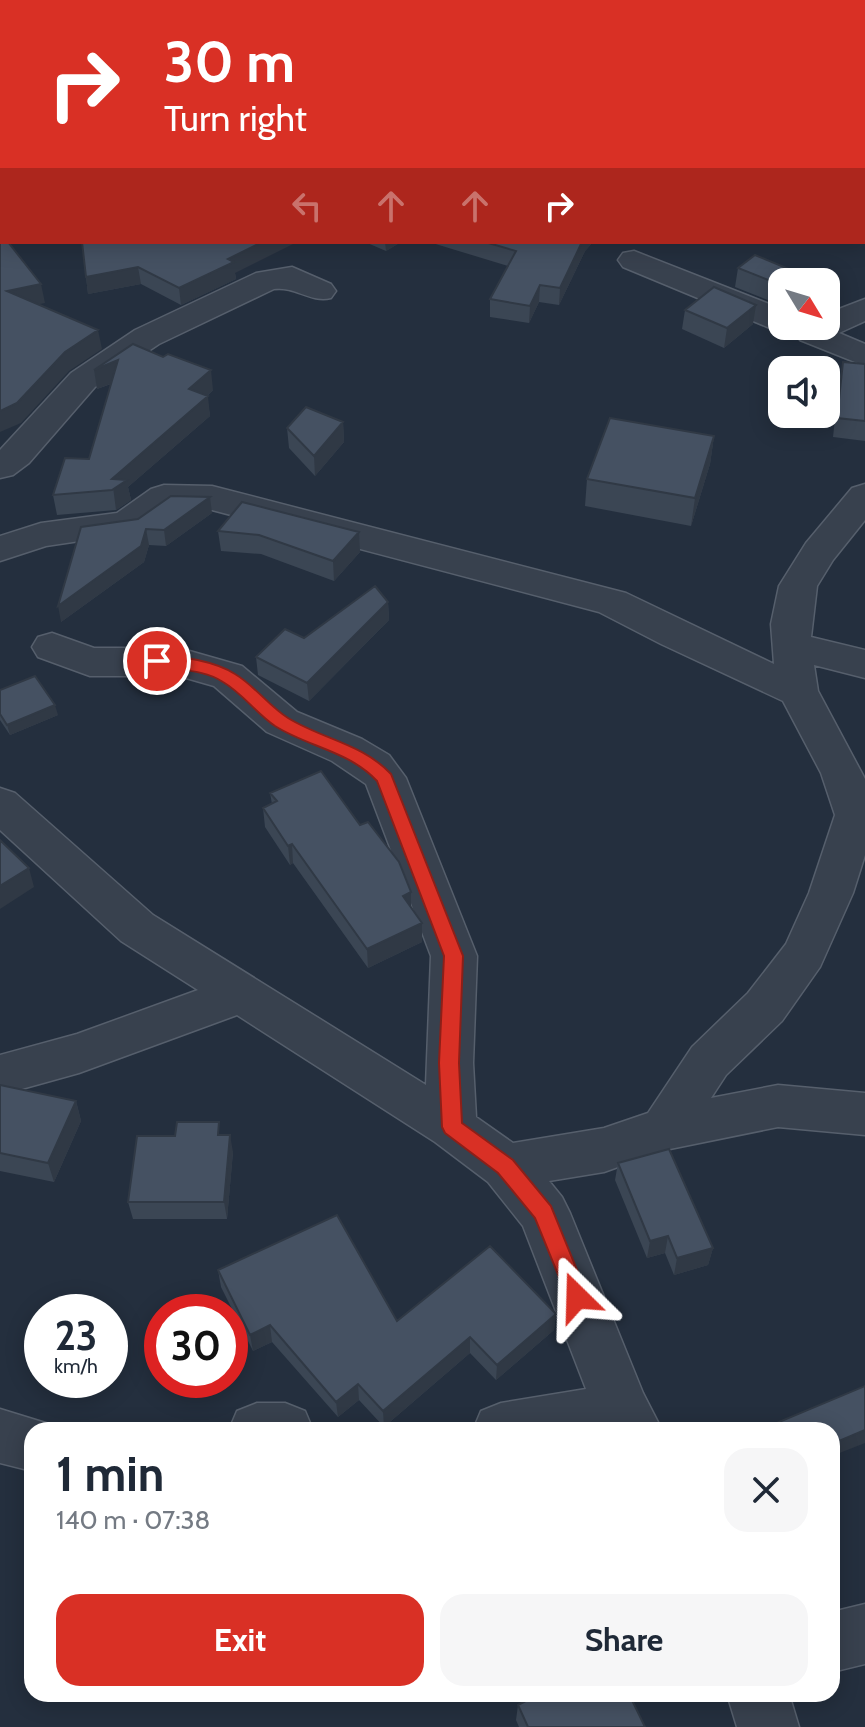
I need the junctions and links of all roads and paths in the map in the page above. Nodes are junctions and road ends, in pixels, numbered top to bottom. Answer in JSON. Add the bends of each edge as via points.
{"nodes":[{"id":1,"x":634,"y":260,"type":"dead end"},
{"id":2,"x":320,"y":291,"type":"dead end"},
{"id":3,"x":865,"y":309,"type":"edge"},
{"id":4,"x":768,"y":315,"type":"edge"},
{"id":5,"x":840,"y":316,"type":"edge"},
{"id":6,"x":827,"y":340,"type":"edge"},
{"id":7,"x":865,"y":356,"type":"edge"},
{"id":8,"x":0,"y":467,"type":"edge"},
{"id":9,"x":865,"y":496,"type":"edge"},
{"id":10,"x":0,"y":549,"type":"edge"},
{"id":11,"x":791,"y":646,"type":"junction"},
{"id":12,"x":52,"y":647,"type":"dead end"},
{"id":13,"x":865,"y":664,"type":"edge"},
{"id":14,"x":798,"y":691,"type":"junction"},
{"id":15,"x":0,"y":804,"type":"edge"},
{"id":16,"x":861,"y":813,"type":"edge"},
{"id":17,"x":240,"y":995,"type":"junction"},
{"id":18,"x":0,"y":1075,"type":"edge"},
{"id":19,"x":865,"y":1114,"type":"edge"},
{"id":20,"x":452,"y":1127,"type":"junction"},
{"id":21,"x":665,"y":1129,"type":"junction"},
{"id":22,"x":506,"y":1166,"type":"junction"},
{"id":23,"x":628,"y":1420,"type":"edge"},
{"id":24,"x":603,"y":1422,"type":"edge"},
{"id":25,"x":0,"y":1436,"type":"edge"},
{"id":26,"x":24,"y":1442,"type":"edge"},
{"id":27,"x":865,"y":1634,"type":"edge"},
{"id":28,"x":840,"y":1640,"type":"edge"},
{"id":29,"x":760,"y":1702,"type":"edge"},
{"id":30,"x":768,"y":1727,"type":"edge"}],
"edges":[{"from":1,"to":4,"type":"street"},
{"from":2,"to":8,"type":"street","via":[[292,277],[267,280],[137,343],[83,380]]},
{"from":3,"to":5,"type":"street"},
{"from":6,"to":7,"type":"street"},
{"from":9,"to":11,"type":"street","via":[[798,586]]},
{"from":10,"to":14,"type":"street","via":[[41,535],[127,524],[164,497],[212,498],[612,602]]},
{"from":11,"to":13,"type":"street"},
{"from":11,"to":14,"type":"street"},
{"from":12,"to":20,"type":"street","via":[[90,662],[179,662],[228,676],[282,722],[347,750],[385,778],[454,956]]},
{"from":14,"to":16,"type":"street"},
{"from":15,"to":17,"type":"street","via":[[137,928]]},
{"from":16,"to":21,"type":"street","via":[[804,954],[765,1007],[709,1061]]},
{"from":17,"to":18,"type":"street","via":[[79,1053]]},
{"from":17,"to":20,"type":"street"},
{"from":19,"to":21,"type":"street","via":[[778,1106]]},
{"from":20,"to":22,"type":"street"},
{"from":21,"to":22,"type":"street","via":[[604,1150]]},
{"from":22,"to":23,"type":"street","via":[[544,1213]]},
{"from":23,"to":24,"type":"street"},
{"from":25,"to":26,"type":"street"},
{"from":27,"to":28,"type":"street"},
{"from":29,"to":30,"type":"street"}]}
